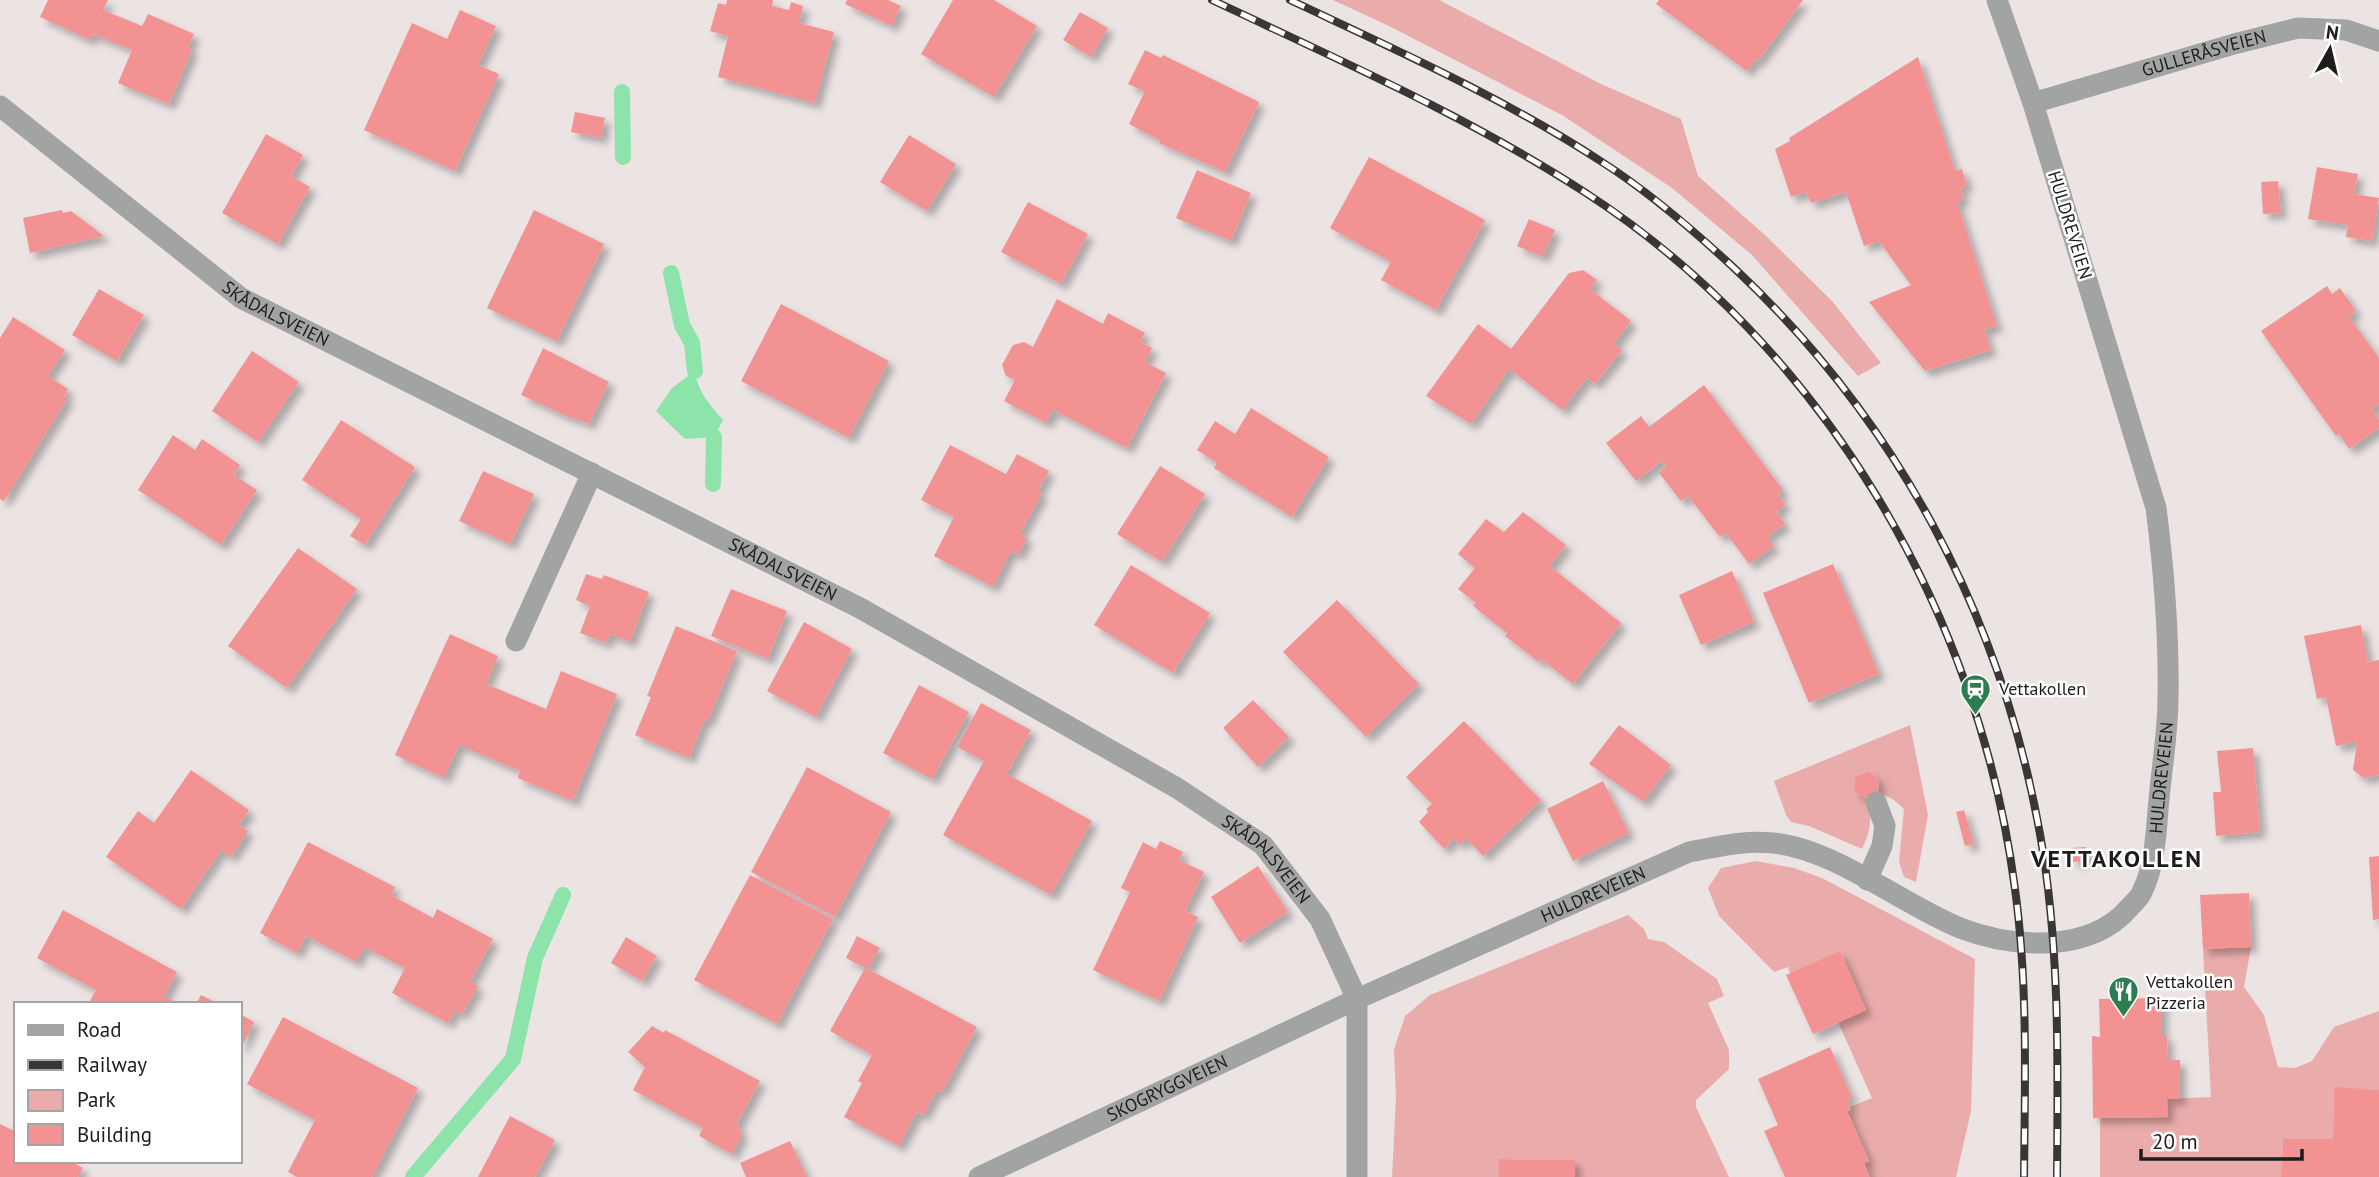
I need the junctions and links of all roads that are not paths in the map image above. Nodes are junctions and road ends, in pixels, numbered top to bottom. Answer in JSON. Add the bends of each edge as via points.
{"nodes":[{"id":1,"x":1997,"y":0,"type":"edge"},
{"id":2,"x":2379,"y":41,"type":"edge"},
{"id":3,"x":2032,"y":103,"type":"junction"},
{"id":4,"x":0,"y":106,"type":"edge"},
{"id":5,"x":592,"y":473,"type":"junction"},
{"id":6,"x":516,"y":641,"type":"dead end"},
{"id":7,"x":1876,"y":802,"type":"dead end"},
{"id":8,"x":1867,"y":880,"type":"junction"},
{"id":9,"x":1357,"y":999,"type":"junction"},
{"id":10,"x":979,"y":1177,"type":"edge"},
{"id":11,"x":1357,"y":1177,"type":"edge"}],
"edges":[{"from":1,"to":3,"type":"street","name":"HULDREVEIEN"},
{"from":2,"to":3,"type":"street","name":"GULLERÅSVEIEN","via":[[2346,30],[2298,28]]},
{"from":3,"to":8,"type":"street","name":"HULDREVEIEN","via":[[2156,508],[2168,699],[2154,855],[2142,894],[2122,917],[2094,934],[2052,942],[2020,941],[1960,928]]},
{"from":4,"to":5,"type":"street","name":"SKÅDALSVEIEN","via":[[241,298]]},
{"from":5,"to":6,"type":"street"},
{"from":5,"to":9,"type":"street","name":"SKÅDALSVEIEN","via":[[860,608],[1177,788],[1263,845],[1320,919]]},
{"from":7,"to":8,"type":"street","via":[[1885,826]]},
{"from":8,"to":9,"type":"street","name":"HULDREVEIEN","via":[[1818,854],[1775,843],[1736,843],[1689,852]]},
{"from":9,"to":10,"type":"street","name":"SKOGRYGGVEIEN"},
{"from":9,"to":11,"type":"street","name":"SKÅDALSVEIEN"}]}
